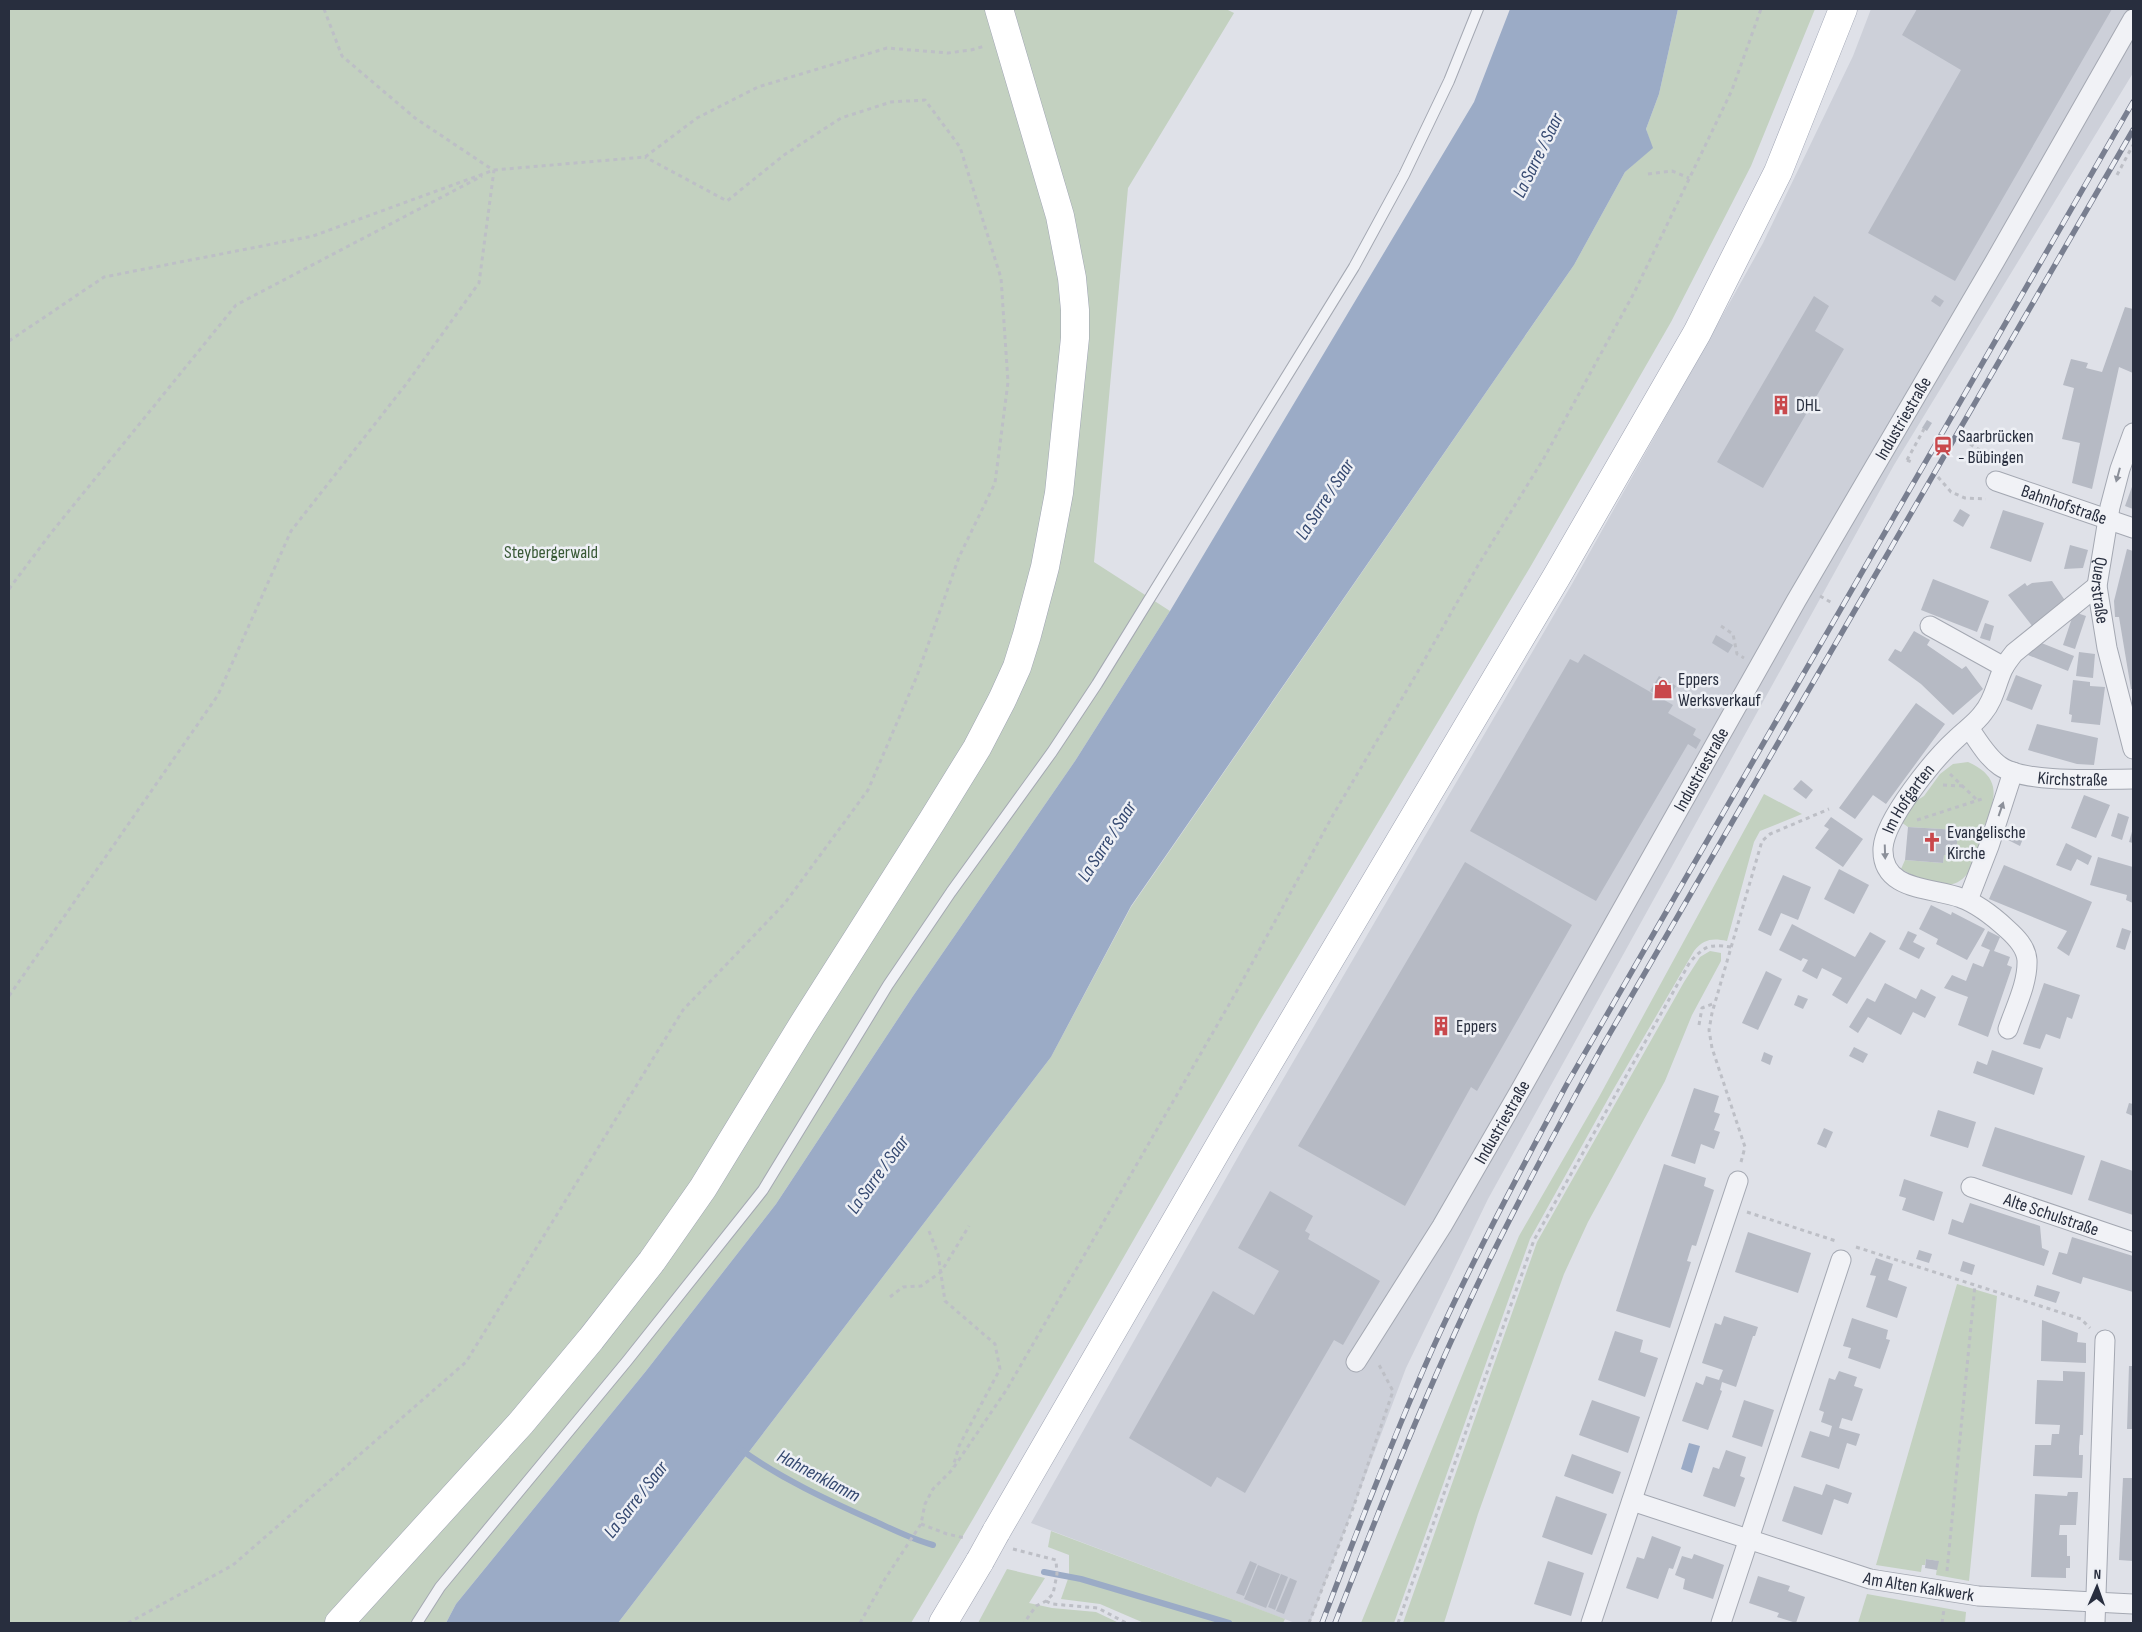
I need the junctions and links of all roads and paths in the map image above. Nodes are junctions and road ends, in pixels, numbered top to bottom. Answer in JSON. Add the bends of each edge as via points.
{"nodes":[{"id":1,"x":324,"y":9,"type":"edge"},
{"id":2,"x":999,"y":9,"type":"edge"},
{"id":3,"x":1478,"y":9,"type":"edge"},
{"id":4,"x":1761,"y":9,"type":"edge"},
{"id":5,"x":1843,"y":9,"type":"edge"},
{"id":6,"x":2133,"y":19,"type":"edge"},
{"id":7,"x":1008,"y":39,"type":"junction"},
{"id":8,"x":2133,"y":145,"type":"edge"},
{"id":9,"x":645,"y":157,"type":"junction"},
{"id":10,"x":494,"y":170,"type":"junction"},
{"id":11,"x":1648,"y":174,"type":"dead end"},
{"id":12,"x":2117,"y":175,"type":"dead end"},
{"id":13,"x":1689,"y":178,"type":"junction"},
{"id":14,"x":9,"y":341,"type":"edge"},
{"id":15,"x":1924,"y":429,"type":"dead end"},
{"id":16,"x":2133,"y":433,"type":"edge"},
{"id":17,"x":1970,"y":444,"type":"dead end"},
{"id":18,"x":1914,"y":463,"type":"dead end"},
{"id":19,"x":1938,"y":477,"type":"dead end"},
{"id":20,"x":1996,"y":481,"type":"joint"},
{"id":21,"x":1974,"y":498,"type":"dead end"},
{"id":22,"x":2108,"y":519,"type":"junction"},
{"id":23,"x":2133,"y":528,"type":"edge"},
{"id":24,"x":2097,"y":586,"type":"junction"},
{"id":25,"x":9,"y":588,"type":"edge"},
{"id":26,"x":1827,"y":601,"type":"dead end"},
{"id":27,"x":1832,"y":603,"type":"dead end"},
{"id":28,"x":1721,"y":626,"type":"dead end"},
{"id":29,"x":1930,"y":626,"type":"dead end"},
{"id":30,"x":2004,"y":667,"type":"junction"},
{"id":31,"x":1758,"y":668,"type":"junction"},
{"id":32,"x":1969,"y":728,"type":"junction"},
{"id":33,"x":2133,"y":750,"type":"edge"},
{"id":34,"x":1946,"y":770,"type":"dead end"},
{"id":35,"x":2013,"y":772,"type":"junction"},
{"id":36,"x":2133,"y":779,"type":"edge"},
{"id":37,"x":1943,"y":785,"type":"dead end"},
{"id":38,"x":1962,"y":786,"type":"junction"},
{"id":39,"x":1829,"y":809,"type":"dead end"},
{"id":40,"x":1913,"y":821,"type":"dead end"},
{"id":41,"x":1968,"y":900,"type":"junction"},
{"id":42,"x":1731,"y":947,"type":"junction"},
{"id":43,"x":9,"y":996,"type":"edge"},
{"id":44,"x":1715,"y":1003,"type":"junction"},
{"id":45,"x":1699,"y":1025,"type":"dead end"},
{"id":46,"x":2008,"y":1029,"type":"dead end"},
{"id":47,"x":1738,"y":1181,"type":"joint"},
{"id":48,"x":1971,"y":1188,"type":"dead end"},
{"id":49,"x":1743,"y":1211,"type":"dead end"},
{"id":50,"x":969,"y":1226,"type":"dead end"},
{"id":51,"x":929,"y":1231,"type":"dead end"},
{"id":52,"x":1837,"y":1241,"type":"dead end"},
{"id":53,"x":2133,"y":1242,"type":"edge"},
{"id":54,"x":1855,"y":1247,"type":"dead end"},
{"id":55,"x":1841,"y":1260,"type":"dead end"},
{"id":56,"x":940,"y":1272,"type":"junction"},
{"id":57,"x":1975,"y":1285,"type":"junction"},
{"id":58,"x":890,"y":1297,"type":"dead end"},
{"id":59,"x":2090,"y":1327,"type":"dead end"},
{"id":60,"x":2105,"y":1340,"type":"dead end"},
{"id":61,"x":1370,"y":1341,"type":"junction"},
{"id":62,"x":1356,"y":1362,"type":"dead end"},
{"id":63,"x":952,"y":1470,"type":"junction"},
{"id":64,"x":1632,"y":1501,"type":"junction"},
{"id":65,"x":921,"y":1524,"type":"junction"},
{"id":66,"x":947,"y":1534,"type":"dead end"},
{"id":67,"x":1748,"y":1540,"type":"junction"},
{"id":68,"x":1037,"y":1554,"type":"dead end"},
{"id":69,"x":1947,"y":1577,"type":"dead end"},
{"id":70,"x":1046,"y":1601,"type":"junction"},
{"id":71,"x":2095,"y":1602,"type":"junction"},
{"id":72,"x":2133,"y":1604,"type":"edge"},
{"id":73,"x":128,"y":1623,"type":"edge"},
{"id":74,"x":339,"y":1623,"type":"edge"},
{"id":75,"x":417,"y":1623,"type":"edge"},
{"id":76,"x":860,"y":1623,"type":"edge"},
{"id":77,"x":944,"y":1623,"type":"edge"},
{"id":78,"x":1024,"y":1623,"type":"edge"},
{"id":79,"x":1126,"y":1623,"type":"edge"},
{"id":80,"x":1309,"y":1623,"type":"edge"},
{"id":81,"x":1398,"y":1623,"type":"edge"},
{"id":82,"x":1591,"y":1623,"type":"edge"},
{"id":83,"x":1721,"y":1623,"type":"edge"},
{"id":84,"x":2094,"y":1623,"type":"edge"}],
"edges":[{"from":1,"to":10,"type":"path","via":[[342,56],[415,118]]},
{"from":2,"to":7,"type":"main road"},
{"from":3,"to":75,"type":"lane","via":[[1449,81],[1408,166],[1354,266],[1097,684],[888,985],[763,1190],[440,1587]]},
{"from":4,"to":13,"type":"path","via":[[1732,90]]},
{"from":5,"to":77,"type":"main road","bridge":true,"via":[[1778,172],[1697,333],[1223,1140]]},
{"from":6,"to":31,"type":"street","name":"Industriestraße"},
{"from":7,"to":9,"type":"path","via":[[948,53],[887,48],[758,87],[697,118]]},
{"from":7,"to":74,"type":"main road","via":[[1060,216],[1068,250],[1075,310],[1073,368],[1058,493],[1045,567],[1017,667],[977,748],[708,1180],[652,1261],[520,1423]]},
{"from":8,"to":12,"type":"path"},
{"from":9,"to":10,"type":"path"},
{"from":9,"to":73,"type":"path","via":[[726,202],[784,155],[841,118],[891,102],[925,100],[960,148],[1001,278],[1008,382],[995,483],[959,557],[917,676],[868,790],[785,903],[684,1010],[466,1362],[233,1565]]},
{"from":10,"to":14,"type":"path","via":[[313,236],[104,277]]},
{"from":10,"to":25,"type":"path","via":[[236,305]]},
{"from":10,"to":43,"type":"path","via":[[479,283],[407,383],[291,531],[218,695]]},
{"from":11,"to":13,"type":"path","via":[[1672,171]]},
{"from":13,"to":63,"type":"path","via":[[1635,291],[1544,458],[1333,815],[1233,998],[1007,1390]]},
{"from":15,"to":18,"type":"path","via":[[1905,459]]},
{"from":16,"to":22,"type":"street","name":"Querstraße","one_way":true},
{"from":17,"to":20,"type":"path","via":[[1986,454]]},
{"from":19,"to":21,"type":"path","via":[[1950,492]]},
{"from":20,"to":22,"type":"street","name":"Bahnhofstraße"},
{"from":22,"to":23,"type":"street","name":"Bahnhofstraße"},
{"from":22,"to":24,"type":"street","name":"Querstraße"},
{"from":24,"to":30,"type":"street","name":"Im Hofgarten","via":[[2025,643]]},
{"from":24,"to":33,"type":"street","name":"Querstraße","via":[[2107,648]]},
{"from":26,"to":27,"type":"path"},
{"from":28,"to":31,"type":"path","via":[[1733,634],[1737,654]]},
{"from":29,"to":30,"type":"street"},
{"from":30,"to":32,"type":"street","name":"Im Hofgarten","via":[[1991,702]]},
{"from":31,"to":61,"type":"street","name":"Industriestraße","via":[[1522,1089]]},
{"from":32,"to":35,"type":"street","name":"Kirchstraße","via":[[1990,757]]},
{"from":32,"to":41,"type":"street","name":"Im Hofgarten","one_way":true,"via":[[1954,740],[1910,793],[1887,830],[1884,847],[1887,868],[1904,883]]},
{"from":34,"to":38,"type":"path"},
{"from":35,"to":36,"type":"street","name":"Kirchstraße","via":[[2033,777]]},
{"from":41,"to":35,"type":"street","name":"Kirchstraße","one_way":true},
{"from":37,"to":38,"type":"path"},
{"from":38,"to":40,"type":"path","via":[[1976,801]]},
{"from":39,"to":42,"type":"path","via":[[1762,840]]},
{"from":41,"to":46,"type":"street","via":[[2000,922],[2023,946],[2026,971]]},
{"from":42,"to":44,"type":"path"},
{"from":42,"to":81,"type":"path","via":[[1704,947],[1690,962],[1534,1240]]},
{"from":44,"to":45,"type":"path","via":[[1702,1008]]},
{"from":44,"to":47,"type":"path","via":[[1709,1030],[1712,1048],[1745,1147]]},
{"from":47,"to":64,"type":"street"},
{"from":48,"to":53,"type":"street","name":"Alte Schulstraße"},
{"from":49,"to":52,"type":"path"},
{"from":50,"to":56,"type":"path"},
{"from":51,"to":56,"type":"path","via":[[938,1254]]},
{"from":54,"to":57,"type":"path"},
{"from":55,"to":67,"type":"street"},
{"from":56,"to":58,"type":"path","via":[[921,1286],[903,1287]]},
{"from":56,"to":63,"type":"path","via":[[945,1302],[994,1344],[1000,1370],[959,1446]]},
{"from":57,"to":59,"type":"path","via":[[2081,1318]]},
{"from":57,"to":69,"type":"path"},
{"from":60,"to":71,"type":"street"},
{"from":61,"to":62,"type":"street","name":"Industriestraße"},
{"from":61,"to":80,"type":"path","via":[[1371,1349],[1394,1391]]},
{"from":63,"to":65,"type":"path","via":[[933,1489]]},
{"from":64,"to":67,"type":"street","name":"Am Alten Kalkwerk"},
{"from":64,"to":82,"type":"street"},
{"from":65,"to":66,"type":"path"},
{"from":65,"to":76,"type":"path"},
{"from":67,"to":71,"type":"street","name":"Am Alten Kalkwerk","via":[[1870,1579],[1978,1596]]},
{"from":67,"to":83,"type":"street"},
{"from":68,"to":70,"type":"path","via":[[1056,1560],[1053,1594]]},
{"from":70,"to":78,"type":"path","via":[[1036,1606]]},
{"from":70,"to":79,"type":"path","via":[[1098,1608]]},
{"from":71,"to":72,"type":"street","name":"Am Alten Kalkwerk"},
{"from":71,"to":84,"type":"street"}]}
